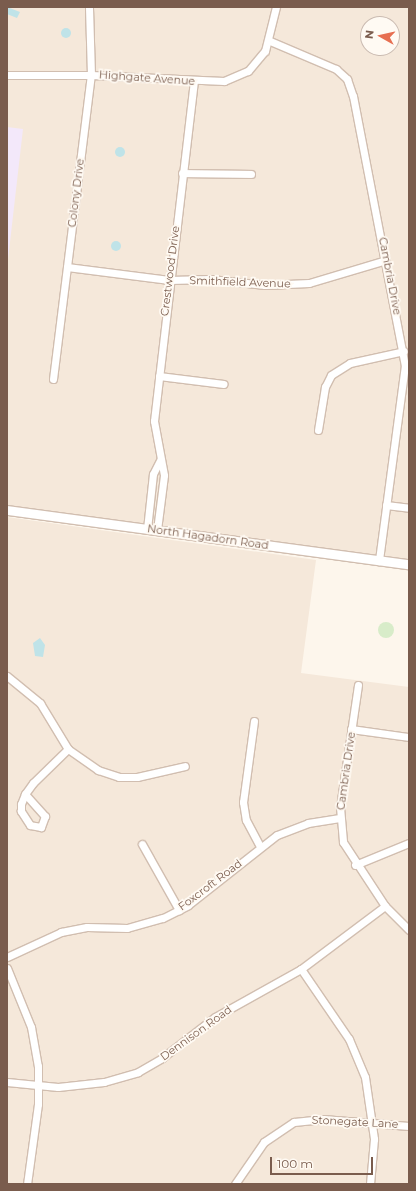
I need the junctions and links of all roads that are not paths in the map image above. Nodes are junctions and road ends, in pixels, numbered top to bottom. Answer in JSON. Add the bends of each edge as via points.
{"nodes":[{"id":1,"x":89,"y":7,"type":"edge"},
{"id":2,"x":276,"y":7,"type":"edge"},
{"id":3,"x":270,"y":41,"type":"junction"},
{"id":4,"x":90,"y":74,"type":"junction"},
{"id":5,"x":7,"y":75,"type":"edge"},
{"id":6,"x":194,"y":81,"type":"junction"},
{"id":7,"x":182,"y":173,"type":"junction"},
{"id":8,"x":251,"y":174,"type":"dead end"},
{"id":9,"x":386,"y":260,"type":"junction"},
{"id":10,"x":66,"y":267,"type":"junction"},
{"id":11,"x":169,"y":280,"type":"junction"},
{"id":12,"x":404,"y":351,"type":"junction"},
{"id":13,"x":159,"y":376,"type":"junction"},
{"id":14,"x":53,"y":378,"type":"dead end"},
{"id":15,"x":224,"y":384,"type":"dead end"},
{"id":16,"x":318,"y":430,"type":"dead end"},
{"id":17,"x":160,"y":460,"type":"junction"},
{"id":18,"x":386,"y":505,"type":"junction"},
{"id":19,"x":409,"y":508,"type":"edge"},
{"id":20,"x":7,"y":510,"type":"edge"},
{"id":21,"x":147,"y":529,"type":"junction"},
{"id":22,"x":157,"y":530,"type":"junction"},
{"id":23,"x":379,"y":561,"type":"junction"},
{"id":24,"x":409,"y":564,"type":"edge"},
{"id":25,"x":7,"y":676,"type":"edge"},
{"id":26,"x":358,"y":685,"type":"dead end"},
{"id":27,"x":254,"y":721,"type":"dead end"},
{"id":28,"x":351,"y":729,"type":"junction"},
{"id":29,"x":409,"y":737,"type":"edge"},
{"id":30,"x":68,"y":749,"type":"junction"},
{"id":31,"x":185,"y":766,"type":"dead end"},
{"id":32,"x":25,"y":794,"type":"junction"},
{"id":33,"x":340,"y":818,"type":"junction"},
{"id":34,"x":409,"y":843,"type":"edge"},
{"id":35,"x":142,"y":844,"type":"dead end"},
{"id":36,"x":260,"y":846,"type":"junction"},
{"id":37,"x":355,"y":865,"type":"junction"},
{"id":38,"x":385,"y":906,"type":"junction"},
{"id":39,"x":179,"y":910,"type":"junction"},
{"id":40,"x":409,"y":930,"type":"edge"},
{"id":41,"x":7,"y":957,"type":"edge"},
{"id":42,"x":301,"y":969,"type":"junction"},
{"id":43,"x":8,"y":972,"type":"edge"},
{"id":44,"x":7,"y":1082,"type":"edge"},
{"id":45,"x":39,"y":1087,"type":"junction"},
{"id":46,"x":373,"y":1122,"type":"junction"},
{"id":47,"x":409,"y":1126,"type":"edge"},
{"id":48,"x":27,"y":1184,"type":"edge"},
{"id":49,"x":235,"y":1184,"type":"edge"},
{"id":50,"x":370,"y":1184,"type":"edge"}],
"edges":[{"from":1,"to":4,"type":"street","name":"Colony Drive"},
{"from":2,"to":3,"type":"street"},
{"from":3,"to":6,"type":"street","name":"Highgate Avenue","via":[[257,62],[237,77],[224,81]]},
{"from":3,"to":9,"type":"street","name":"Cambria Drive","via":[[328,64],[349,83]]},
{"from":4,"to":5,"type":"street","name":"Highgate Avenue"},
{"from":4,"to":6,"type":"street","name":"Highgate Avenue"},
{"from":4,"to":10,"type":"street","name":"Colony Drive"},
{"from":6,"to":7,"type":"street","name":"Crestwood Drive"},
{"from":7,"to":8,"type":"street"},
{"from":7,"to":11,"type":"street","name":"Crestwood Drive"},
{"from":9,"to":11,"type":"street","name":"Smithfield Avenue","via":[[309,283],[265,285],[211,279]]},
{"from":9,"to":12,"type":"street","name":"Cambria Drive"},
{"from":10,"to":11,"type":"street","name":"Smithfield Avenue"},
{"from":10,"to":14,"type":"street","name":"Colony Drive"},
{"from":11,"to":13,"type":"street","name":"Crestwood Drive"},
{"from":12,"to":16,"type":"street","via":[[350,363],[331,375],[325,387]]},
{"from":12,"to":18,"type":"street","name":"Cambria Drive"},
{"from":13,"to":15,"type":"street"},
{"from":13,"to":17,"type":"street","name":"Crestwood Drive","via":[[154,421]]},
{"from":17,"to":21,"type":"street","via":[[153,474]]},
{"from":17,"to":22,"type":"street","name":"Crestwood Drive","via":[[164,475]]},
{"from":18,"to":19,"type":"street"},
{"from":18,"to":23,"type":"street","name":"Cambria Drive"},
{"from":20,"to":21,"type":"street","name":"North Hagadorn Road"},
{"from":21,"to":22,"type":"street","name":"North Hagadorn Road"},
{"from":22,"to":23,"type":"street","name":"North Hagadorn Road"},
{"from":23,"to":24,"type":"street","name":"North Hagadorn Road"},
{"from":25,"to":30,"type":"street","via":[[40,702]]},
{"from":26,"to":28,"type":"street","name":"Cambria Drive"},
{"from":27,"to":36,"type":"street","via":[[243,802],[246,820]]},
{"from":28,"to":29,"type":"street"},
{"from":28,"to":33,"type":"street","name":"Cambria Drive"},
{"from":30,"to":31,"type":"street","via":[[98,770],[119,777],[147,776]]},
{"from":30,"to":32,"type":"street"},
{"from":32,"to":32,"type":"street","via":[[21,811],[23,818],[30,825],[41,826],[45,816]]},
{"from":33,"to":36,"type":"street","name":"Foxcroft Road","via":[[288,829]]},
{"from":33,"to":37,"type":"street","name":"Cambria Drive","via":[[343,842]]},
{"from":34,"to":37,"type":"street"},
{"from":35,"to":39,"type":"street"},
{"from":36,"to":39,"type":"street","name":"Foxcroft Road"},
{"from":37,"to":38,"type":"street","name":"Cambria Drive"},
{"from":38,"to":40,"type":"street","name":"Cambria Drive"},
{"from":38,"to":42,"type":"street","name":"Dennison Road"},
{"from":39,"to":41,"type":"street","name":"Foxcroft Road","via":[[136,927],[87,927],[61,932]]},
{"from":42,"to":45,"type":"street","name":"Dennison Road","via":[[215,1017],[162,1058],[138,1072],[104,1082]]},
{"from":42,"to":46,"type":"street","via":[[356,1054],[365,1077]]},
{"from":43,"to":45,"type":"street","via":[[31,1027]]},
{"from":44,"to":45,"type":"street","name":"Dennison Road"},
{"from":45,"to":48,"type":"street"},
{"from":46,"to":47,"type":"street","name":"Stonegate Lane"},
{"from":46,"to":49,"type":"street","name":"Stonegate Lane","via":[[323,1119],[294,1122],[264,1142]]},
{"from":46,"to":50,"type":"street"}]}
